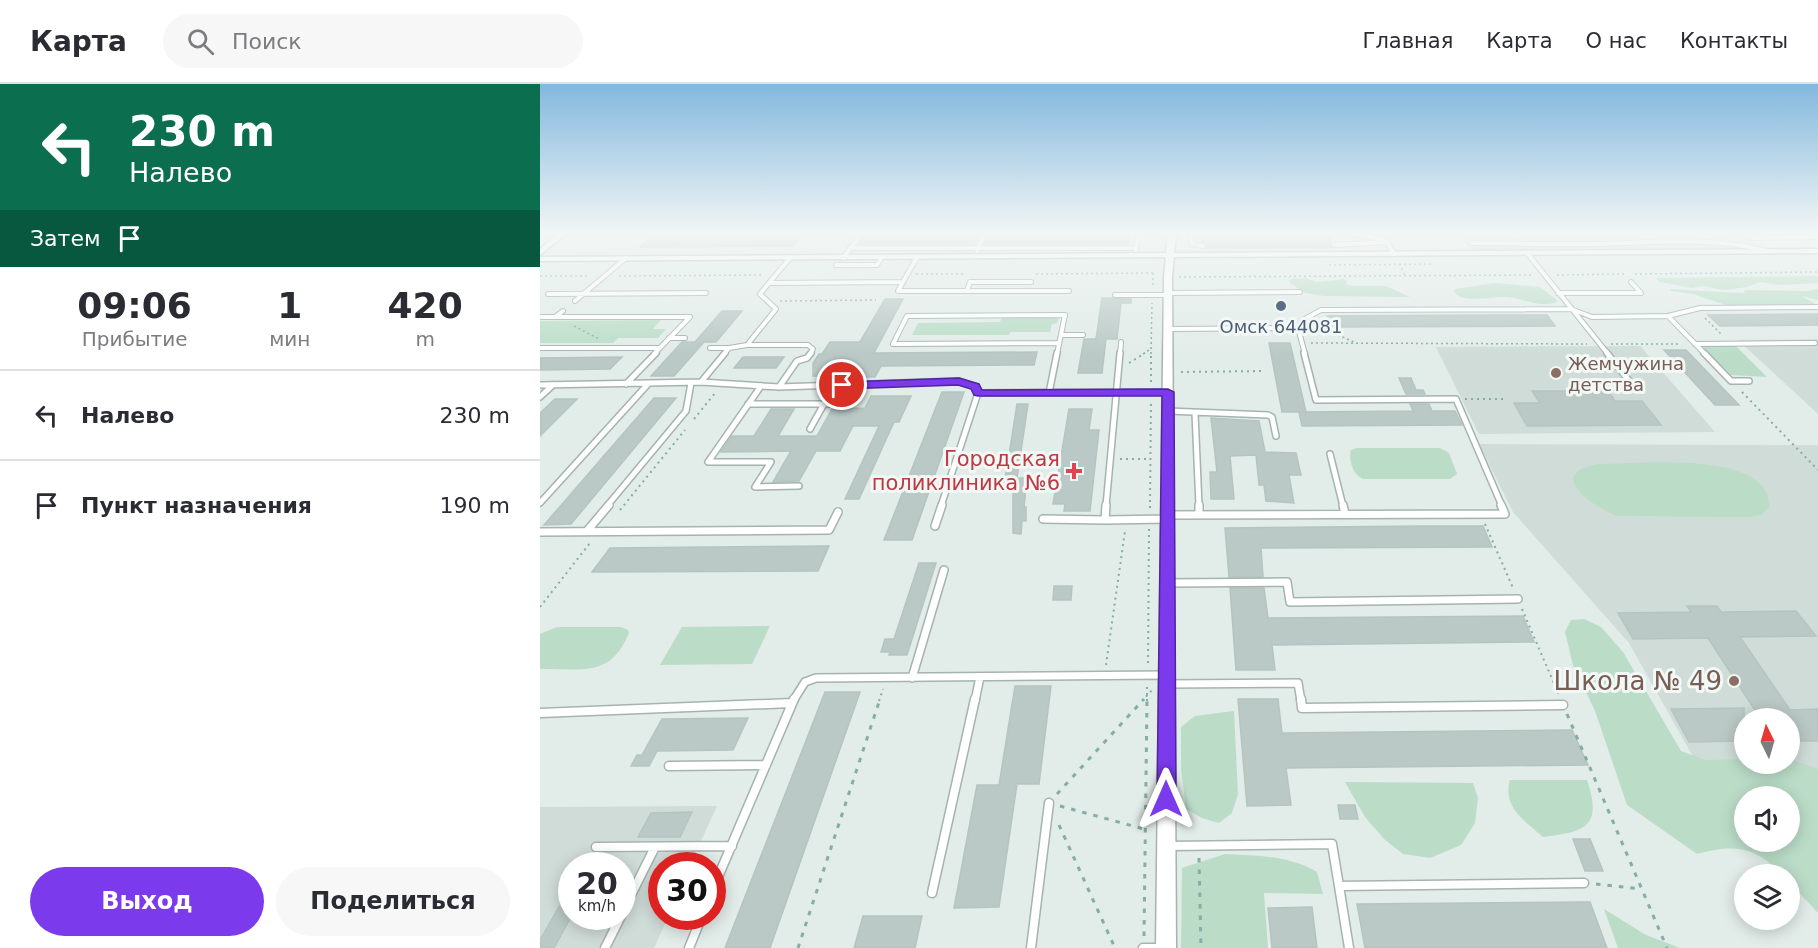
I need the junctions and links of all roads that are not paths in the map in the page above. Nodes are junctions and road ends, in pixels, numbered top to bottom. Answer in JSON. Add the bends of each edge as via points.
{"nodes":[{"id":1,"x":607,"y":274,"type":"edge"},
{"id":2,"x":776,"y":274,"type":"edge"},
{"id":3,"x":907,"y":274,"type":"edge"},
{"id":4,"x":1168,"y":274,"type":"edge"},
{"id":5,"x":1543,"y":274,"type":"edge"},
{"id":6,"x":903,"y":282,"type":"junction"},
{"id":7,"x":1031,"y":282,"type":"dead end"},
{"id":8,"x":1631,"y":282,"type":"dead end"},
{"id":9,"x":769,"y":283,"type":"junction"},
{"id":10,"x":952,"y":291,"type":"junction"},
{"id":11,"x":967,"y":291,"type":"junction"},
{"id":12,"x":1069,"y":291,"type":"dead end"},
{"id":13,"x":1300,"y":292,"type":"dead end"},
{"id":14,"x":706,"y":293,"type":"dead end"},
{"id":15,"x":1558,"y":293,"type":"junction"},
{"id":16,"x":548,"y":294,"type":"dead end"},
{"id":17,"x":583,"y":294,"type":"junction"},
{"id":18,"x":1168,"y":294,"type":"junction"},
{"id":19,"x":1115,"y":295,"type":"dead end"},
{"id":20,"x":948,"y":299,"type":"dead end"},
{"id":21,"x":574,"y":301,"type":"dead end"},
{"id":22,"x":1818,"y":307,"type":"edge"},
{"id":23,"x":944,"y":308,"type":"dead end"},
{"id":24,"x":1571,"y":309,"type":"junction"},
{"id":25,"x":941,"y":315,"type":"junction"},
{"id":26,"x":1668,"y":316,"type":"junction"},
{"id":27,"x":540,"y":317,"type":"edge"},
{"id":28,"x":1299,"y":328,"type":"junction"},
{"id":29,"x":1168,"y":329,"type":"junction"},
{"id":30,"x":1061,"y":335,"type":"junction"},
{"id":31,"x":1083,"y":335,"type":"dead end"},
{"id":32,"x":669,"y":338,"type":"junction"},
{"id":33,"x":685,"y":338,"type":"dead end"},
{"id":34,"x":1121,"y":342,"type":"dead end"},
{"id":35,"x":1059,"y":343,"type":"junction"},
{"id":36,"x":1815,"y":343,"type":"dead end"},
{"id":37,"x":1695,"y":344,"type":"junction"},
{"id":38,"x":747,"y":345,"type":"junction"},
{"id":39,"x":540,"y":348,"type":"edge"},
{"id":40,"x":660,"y":348,"type":"junction"},
{"id":41,"x":710,"y":348,"type":"dead end"},
{"id":42,"x":729,"y":348,"type":"junction"},
{"id":43,"x":1749,"y":381,"type":"dead end"},
{"id":44,"x":701,"y":382,"type":"junction"},
{"id":45,"x":1630,"y":382,"type":"dead end"},
{"id":46,"x":691,"y":383,"type":"junction"},
{"id":47,"x":626,"y":384,"type":"junction"},
{"id":48,"x":648,"y":384,"type":"junction"},
{"id":49,"x":540,"y":385,"type":"edge"},
{"id":50,"x":552,"y":385,"type":"junction"},
{"id":51,"x":761,"y":386,"type":"junction"},
{"id":52,"x":779,"y":387,"type":"junction"},
{"id":53,"x":1117,"y":392,"type":"junction"},
{"id":54,"x":1168,"y":392,"type":"junction"},
{"id":55,"x":978,"y":393,"type":"junction"},
{"id":56,"x":1049,"y":393,"type":"junction"},
{"id":57,"x":540,"y":397,"type":"edge"},
{"id":58,"x":748,"y":404,"type":"junction"},
{"id":59,"x":824,"y":404,"type":"junction"},
{"id":60,"x":846,"y":404,"type":"dead end"},
{"id":61,"x":1168,"y":411,"type":"junction"},
{"id":62,"x":1195,"y":413,"type":"junction"},
{"id":63,"x":810,"y":429,"type":"dead end"},
{"id":64,"x":1276,"y":436,"type":"dead end"},
{"id":65,"x":1330,"y":454,"type":"dead end"},
{"id":66,"x":799,"y":486,"type":"dead end"},
{"id":67,"x":540,"y":503,"type":"edge"},
{"id":68,"x":838,"y":512,"type":"dead end"},
{"id":69,"x":1345,"y":514,"type":"junction"},
{"id":70,"x":1199,"y":515,"type":"junction"},
{"id":71,"x":1168,"y":517,"type":"junction"},
{"id":72,"x":1043,"y":519,"type":"dead end"},
{"id":73,"x":1105,"y":520,"type":"junction"},
{"id":74,"x":934,"y":526,"type":"dead end"},
{"id":75,"x":587,"y":531,"type":"junction"},
{"id":76,"x":540,"y":532,"type":"edge"},
{"id":77,"x":944,"y":570,"type":"dead end"},
{"id":78,"x":1167,"y":583,"type":"junction"},
{"id":79,"x":1518,"y":599,"type":"road end"},
{"id":80,"x":980,"y":677,"type":"junction"},
{"id":81,"x":912,"y":678,"type":"junction"},
{"id":82,"x":1167,"y":680,"type":"junction"},
{"id":83,"x":792,"y":703,"type":"junction"},
{"id":84,"x":1563,"y":705,"type":"road end"},
{"id":85,"x":540,"y":713,"type":"edge"},
{"id":86,"x":766,"y":765,"type":"junction"},
{"id":87,"x":669,"y":766,"type":"dead end"},
{"id":88,"x":1049,"y":803,"type":"road end"},
{"id":89,"x":732,"y":846,"type":"junction"},
{"id":90,"x":1166,"y":846,"type":"junction"},
{"id":91,"x":596,"y":847,"type":"dead end"},
{"id":92,"x":655,"y":847,"type":"junction"},
{"id":93,"x":726,"y":860,"type":"edge"},
{"id":94,"x":1584,"y":883,"type":"road end"},
{"id":95,"x":636,"y":886,"type":"edge"},
{"id":96,"x":1339,"y":886,"type":"junction"},
{"id":97,"x":932,"y":893,"type":"dead end"},
{"id":98,"x":614,"y":930,"type":"edge"},
{"id":99,"x":696,"y":930,"type":"edge"},
{"id":100,"x":605,"y":948,"type":"edge"},
{"id":101,"x":689,"y":948,"type":"edge"},
{"id":102,"x":1031,"y":948,"type":"edge"},
{"id":103,"x":1143,"y":948,"type":"edge"},
{"id":104,"x":1166,"y":948,"type":"edge"},
{"id":105,"x":1349,"y":948,"type":"edge"}],
"edges":[{"from":1,"to":17,"type":"lane"},
{"from":2,"to":9,"type":"lane"},
{"from":3,"to":6,"type":"lane"},
{"from":4,"to":18,"type":"street"},
{"from":5,"to":15,"type":"lane"},
{"from":6,"to":9,"type":"lane"},
{"from":6,"to":10,"type":"lane","via":[[898,291]]},
{"from":7,"to":11,"type":"lane","via":[[970,282]]},
{"from":8,"to":15,"type":"lane","via":[[1641,293]]},
{"from":9,"to":38,"type":"lane","via":[[760,294],[776,309]]},
{"from":10,"to":11,"type":"lane"},
{"from":10,"to":20,"type":"lane"},
{"from":11,"to":12,"type":"lane"},
{"from":13,"to":18,"type":"lane"},
{"from":14,"to":17,"type":"lane"},
{"from":15,"to":24,"type":"lane"},
{"from":16,"to":17,"type":"lane"},
{"from":17,"to":21,"type":"lane"},
{"from":18,"to":19,"type":"lane"},
{"from":18,"to":29,"type":"street"},
{"from":22,"to":26,"type":"lane","via":[[1700,308]]},
{"from":23,"to":25,"type":"lane"},
{"from":24,"to":26,"type":"lane","via":[[1592,316]]},
{"from":24,"to":28,"type":"lane","via":[[1322,310],[1304,320]]},
{"from":24,"to":45,"type":"lane"},
{"from":25,"to":30,"type":"lane","via":[[1065,315]]},
{"from":25,"to":35,"type":"lane","via":[[907,316],[893,344]]},
{"from":26,"to":37,"type":"lane"},
{"from":27,"to":32,"type":"lane","via":[[690,316]]},
{"from":28,"to":29,"type":"lane"},
{"from":28,"to":69,"type":"lane","via":[[1316,400],[1456,399],[1505,514]]},
{"from":29,"to":54,"type":"street"},
{"from":30,"to":31,"type":"lane"},
{"from":30,"to":35,"type":"lane"},
{"from":32,"to":33,"type":"lane"},
{"from":32,"to":40,"type":"lane"},
{"from":34,"to":53,"type":"lane"},
{"from":35,"to":56,"type":"lane"},
{"from":36,"to":37,"type":"lane"},
{"from":37,"to":43,"type":"lane","via":[[1731,381]]},
{"from":38,"to":42,"type":"lane"},
{"from":38,"to":52,"type":"lane","via":[[808,345],[813,349],[807,358],[797,361]]},
{"from":39,"to":40,"type":"lane"},
{"from":40,"to":47,"type":"lane"},
{"from":41,"to":42,"type":"lane"},
{"from":42,"to":44,"type":"lane"},
{"from":44,"to":46,"type":"lane"},
{"from":44,"to":51,"type":"lane"},
{"from":46,"to":48,"type":"lane"},
{"from":46,"to":75,"type":"lane","via":[[686,411]]},
{"from":47,"to":48,"type":"lane"},
{"from":47,"to":50,"type":"lane"},
{"from":48,"to":67,"type":"lane"},
{"from":49,"to":50,"type":"lane"},
{"from":50,"to":57,"type":"lane"},
{"from":51,"to":52,"type":"lane"},
{"from":51,"to":58,"type":"lane"},
{"from":52,"to":55,"type":"lane","via":[[959,381],[975,387]]},
{"from":53,"to":54,"type":"lane"},
{"from":53,"to":56,"type":"lane"},
{"from":53,"to":73,"type":"lane"},
{"from":54,"to":61,"type":"street"},
{"from":55,"to":56,"type":"lane"},
{"from":55,"to":74,"type":"lane"},
{"from":58,"to":59,"type":"lane"},
{"from":58,"to":66,"type":"lane","via":[[708,462],[771,462],[755,487]]},
{"from":59,"to":60,"type":"lane"},
{"from":59,"to":63,"type":"lane"},
{"from":61,"to":62,"type":"lane"},
{"from":61,"to":71,"type":"street"},
{"from":62,"to":64,"type":"lane","via":[[1268,415],[1272,417]]},
{"from":62,"to":70,"type":"lane"},
{"from":65,"to":69,"type":"lane"},
{"from":68,"to":75,"type":"lane","via":[[829,530]]},
{"from":69,"to":70,"type":"lane"},
{"from":70,"to":71,"type":"lane"},
{"from":71,"to":73,"type":"lane"},
{"from":71,"to":78,"type":"street"},
{"from":72,"to":73,"type":"lane"},
{"from":75,"to":76,"type":"lane"},
{"from":77,"to":81,"type":"lane"},
{"from":78,"to":79,"type":"lane","via":[[1287,582],[1290,602]]},
{"from":78,"to":82,"type":"street"},
{"from":80,"to":81,"type":"lane"},
{"from":80,"to":82,"type":"lane","via":[[1148,675]]},
{"from":80,"to":97,"type":"lane"},
{"from":81,"to":83,"type":"lane","via":[[810,679]]},
{"from":82,"to":84,"type":"lane","via":[[1298,683],[1302,708]]},
{"from":82,"to":90,"type":"street"},
{"from":83,"to":85,"type":"lane"},
{"from":83,"to":86,"type":"lane"},
{"from":86,"to":87,"type":"lane"},
{"from":86,"to":89,"type":"lane"},
{"from":88,"to":102,"type":"lane"},
{"from":89,"to":92,"type":"lane"},
{"from":89,"to":93,"type":"lane"},
{"from":90,"to":96,"type":"lane","via":[[1332,844]]},
{"from":90,"to":104,"type":"street"},
{"from":91,"to":92,"type":"lane"},
{"from":92,"to":95,"type":"lane"},
{"from":94,"to":96,"type":"lane"},
{"from":96,"to":105,"type":"lane"},
{"from":98,"to":100,"type":"lane"},
{"from":99,"to":101,"type":"lane"},
{"from":103,"to":104,"type":"lane"}]}
